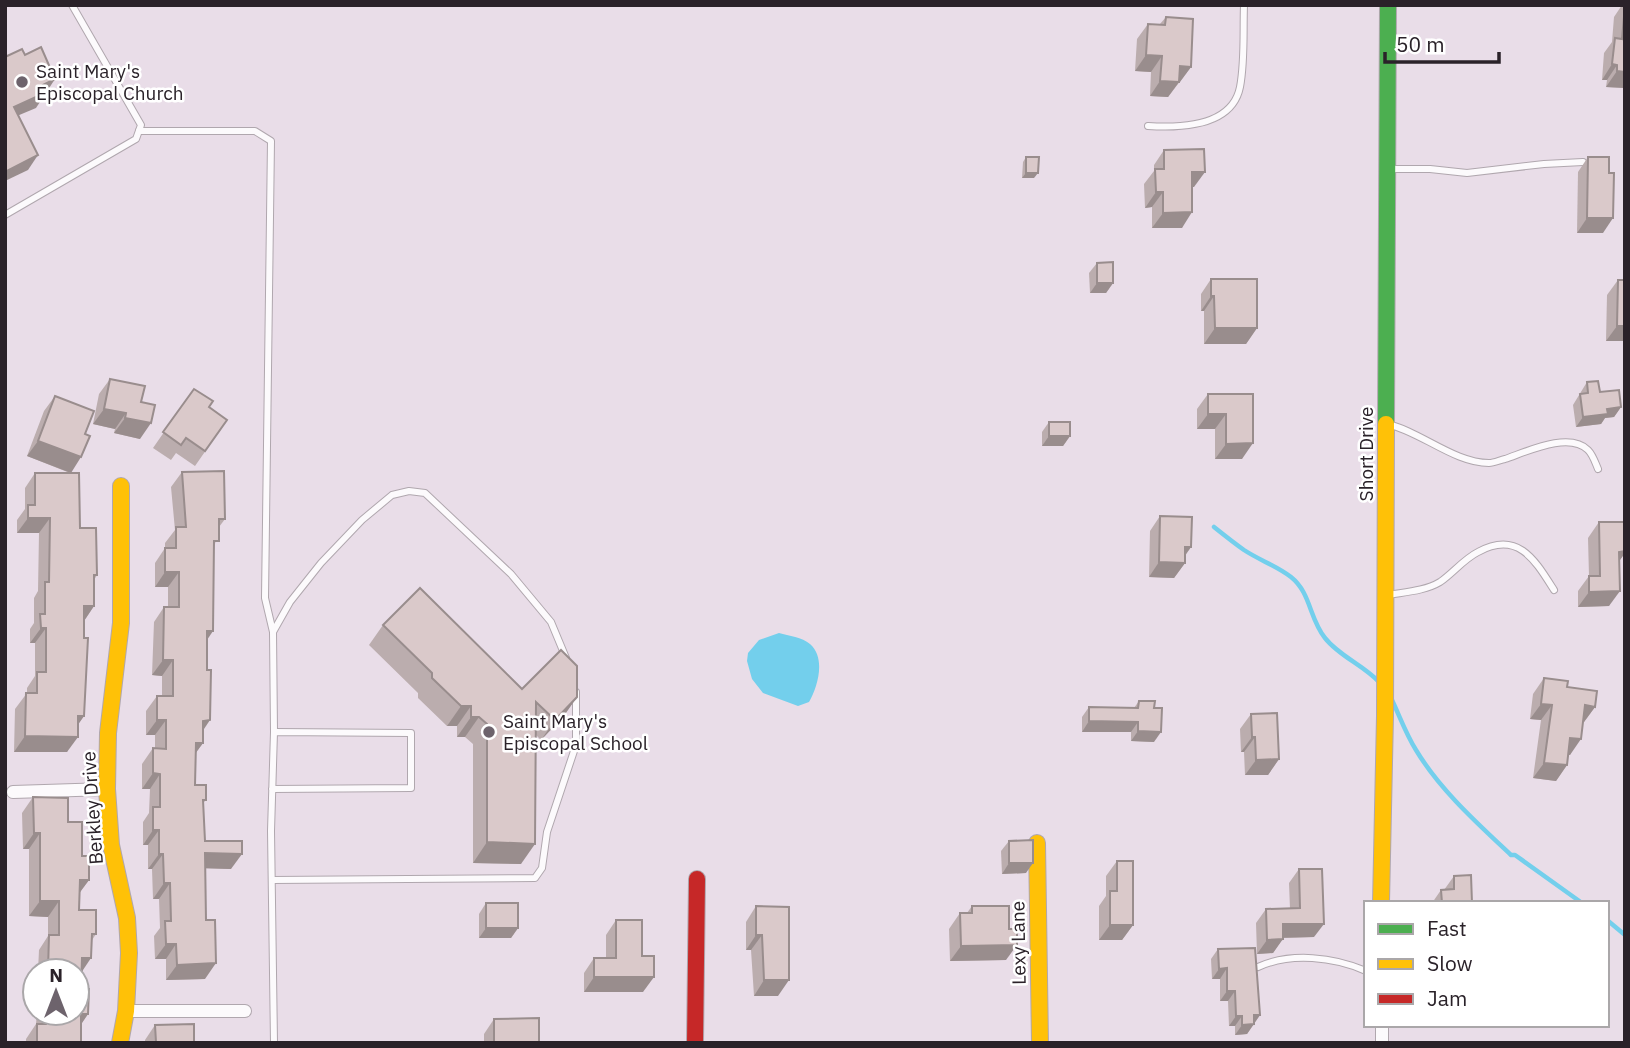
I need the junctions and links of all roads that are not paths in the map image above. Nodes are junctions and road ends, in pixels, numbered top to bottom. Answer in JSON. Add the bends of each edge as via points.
{"nodes":[{"id":1,"x":72,"y":5,"type":"edge"},
{"id":2,"x":1244,"y":5,"type":"edge"},
{"id":3,"x":1388,"y":5,"type":"edge"},
{"id":4,"x":1148,"y":126,"type":"dead end"},
{"id":5,"x":139,"y":131,"type":"junction"},
{"id":6,"x":1583,"y":162,"type":"dead end"},
{"id":7,"x":1389,"y":169,"type":"junction"},
{"id":8,"x":5,"y":215,"type":"edge"},
{"id":9,"x":1387,"y":424,"type":"junction"},
{"id":10,"x":1598,"y":469,"type":"dead end"},
{"id":11,"x":121,"y":486,"type":"dead end"},
{"id":12,"x":1553,"y":590,"type":"dead end"},
{"id":13,"x":1386,"y":595,"type":"junction"},
{"id":14,"x":273,"y":632,"type":"junction"},
{"id":15,"x":571,"y":670,"type":"edge"},
{"id":16,"x":576,"y":681,"type":"edge"},
{"id":17,"x":274,"y":732,"type":"junction"},
{"id":18,"x":107,"y":789,"type":"junction"},
{"id":19,"x":272,"y":789,"type":"junction"},
{"id":20,"x":13,"y":792,"type":"dead end"},
{"id":21,"x":1037,"y":843,"type":"dead end"},
{"id":22,"x":697,"y":879,"type":"dead end"},
{"id":23,"x":272,"y":880,"type":"junction"},
{"id":24,"x":1381,"y":901,"type":"edge"},
{"id":25,"x":1258,"y":967,"type":"edge"},
{"id":26,"x":1364,"y":970,"type":"edge"},
{"id":27,"x":126,"y":1011,"type":"junction"},
{"id":28,"x":245,"y":1011,"type":"dead end"},
{"id":29,"x":120,"y":1043,"type":"edge"},
{"id":30,"x":274,"y":1043,"type":"edge"},
{"id":31,"x":695,"y":1043,"type":"edge"},
{"id":32,"x":1040,"y":1043,"type":"edge"}],
"edges":[{"from":1,"to":5,"type":"lane","via":[[141,125]]},
{"from":2,"to":4,"type":"lane","via":[[1240,87],[1233,102],[1205,122]]},
{"from":3,"to":7,"type":"street","name":"Short Drive"},
{"from":5,"to":8,"type":"lane","via":[[136,139]]},
{"from":5,"to":14,"type":"lane","via":[[255,131],[271,141],[265,598]]},
{"from":6,"to":7,"type":"lane","via":[[1467,173]]},
{"from":7,"to":9,"type":"street","name":"Short Drive"},
{"from":9,"to":10,"type":"lane","via":[[1438,448],[1490,463],[1541,446],[1581,444]]},
{"from":9,"to":13,"type":"street","name":"Short Drive"},
{"from":11,"to":18,"type":"street","name":"Berkley Drive","via":[[121,623],[108,733]]},
{"from":12,"to":13,"type":"lane","via":[[1533,557],[1515,546],[1497,545],[1478,552],[1426,589]]},
{"from":13,"to":24,"type":"street","name":"Short Drive"},
{"from":14,"to":15,"type":"lane","via":[[321,563],[362,520],[392,495],[425,493],[511,574],[551,622]]},
{"from":14,"to":17,"type":"lane"},
{"from":16,"to":23,"type":"lane","via":[[576,745],[547,832],[542,868],[535,878]]},
{"from":17,"to":19,"type":"lane"},
{"from":17,"to":19,"type":"lane","via":[[411,733],[411,788]]},
{"from":18,"to":20,"type":"street"},
{"from":18,"to":27,"type":"street","name":"Berkley Drive","via":[[111,845],[127,918]]},
{"from":19,"to":23,"type":"lane"},
{"from":21,"to":32,"type":"street","name":"Lexy Lane"},
{"from":22,"to":31,"type":"street"},
{"from":23,"to":30,"type":"lane"},
{"from":25,"to":26,"type":"lane","via":[[1275,961],[1315,959],[1347,962]]},
{"from":27,"to":28,"type":"street"},
{"from":27,"to":29,"type":"street","name":"Berkley Drive"}]}
